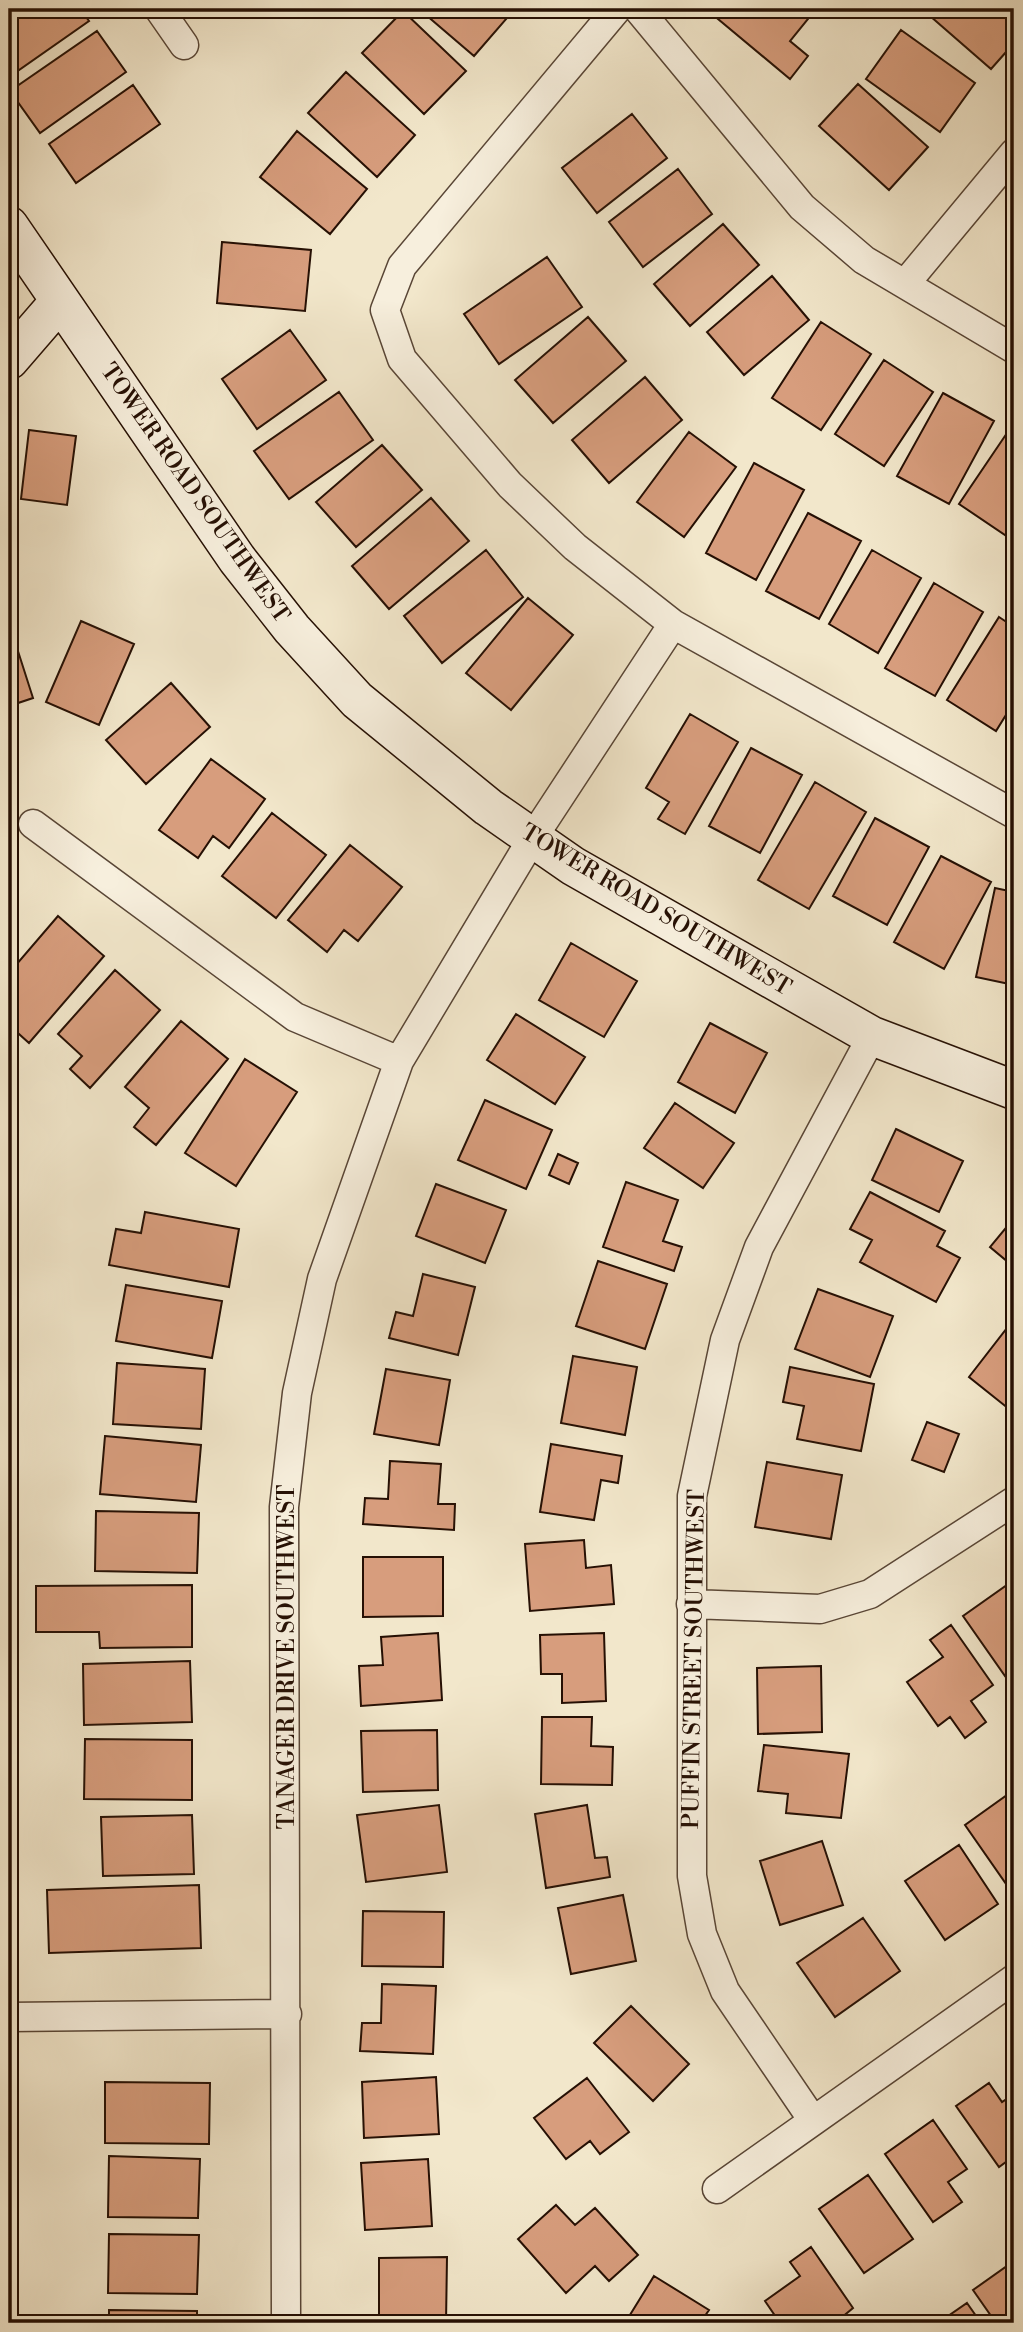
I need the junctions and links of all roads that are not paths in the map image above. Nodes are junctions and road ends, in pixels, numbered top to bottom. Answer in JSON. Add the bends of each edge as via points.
{"nodes":[{"id":1,"x":159,"y":9,"type":"edge"},
{"id":2,"x":617,"y":9,"type":"edge"},
{"id":3,"x":638,"y":9,"type":"edge"},
{"id":4,"x":184,"y":45,"type":"dead end"},
{"id":5,"x":1014,"y":153,"type":"edge"},
{"id":6,"x":9,"y":226,"type":"edge"},
{"id":7,"x":905,"y":285,"type":"junction"},
{"id":8,"x":60,"y":301,"type":"junction"},
{"id":9,"x":1014,"y":349,"type":"edge"},
{"id":10,"x":9,"y":360,"type":"edge"},
{"id":11,"x":673,"y":624,"type":"junction"},
{"id":12,"x":1014,"y":814,"type":"edge"},
{"id":13,"x":33,"y":824,"type":"dead end"},
{"id":14,"x":533,"y":839,"type":"junction"},
{"id":15,"x":872,"y":1036,"type":"junction"},
{"id":16,"x":399,"y":1061,"type":"junction"},
{"id":17,"x":1014,"y":1090,"type":"edge"},
{"id":18,"x":1014,"y":1501,"type":"edge"},
{"id":19,"x":691,"y":1604,"type":"junction"},
{"id":20,"x":1014,"y":1979,"type":"edge"},
{"id":21,"x":287,"y":2014,"type":"junction"},
{"id":22,"x":9,"y":2017,"type":"edge"},
{"id":23,"x":812,"y":2119,"type":"junction"},
{"id":24,"x":717,"y":2189,"type":"dead end"},
{"id":25,"x":286,"y":2323,"type":"edge"}],
"edges":[{"from":1,"to":4,"type":"street"},
{"from":2,"to":11,"type":"street","via":[[402,266],[386,310],[402,359],[510,485],[575,547]]},
{"from":3,"to":7,"type":"street","via":[[802,208],[864,260]]},
{"from":5,"to":7,"type":"street"},
{"from":6,"to":8,"type":"street","name":"TOWER ROAD SOUTHWEST"},
{"from":7,"to":9,"type":"street"},
{"from":8,"to":10,"type":"street"},
{"from":8,"to":14,"type":"street","name":"TOWER ROAD SOUTHWEST","via":[[237,559],[292,629],[357,701]]},
{"from":11,"to":12,"type":"street"},
{"from":11,"to":14,"type":"street","name":"TANAGER DRIVE SOUTHWEST"},
{"from":13,"to":16,"type":"street","via":[[295,1017]]},
{"from":14,"to":15,"type":"street","name":"TOWER ROAD SOUTHWEST"},
{"from":14,"to":16,"type":"street","name":"TANAGER DRIVE SOUTHWEST"},
{"from":15,"to":17,"type":"street","name":"TOWER ROAD SOUTHWEST"},
{"from":15,"to":19,"type":"street","name":"PUFFIN STREET SOUTHWEST","via":[[760,1247],[726,1340],[692,1496]]},
{"from":16,"to":21,"type":"street","name":"TANAGER DRIVE SOUTHWEST","via":[[322,1279],[297,1393],[284,1507]]},
{"from":18,"to":19,"type":"street","via":[[870,1594],[820,1609]]},
{"from":19,"to":23,"type":"street","name":"PUFFIN STREET SOUTHWEST","via":[[692,1876],[702,1934],[725,1991]]},
{"from":20,"to":23,"type":"street"},
{"from":21,"to":22,"type":"street"},
{"from":21,"to":25,"type":"street","name":"TANAGER DRIVE SOUTHWEST"},
{"from":23,"to":24,"type":"street"}]}
